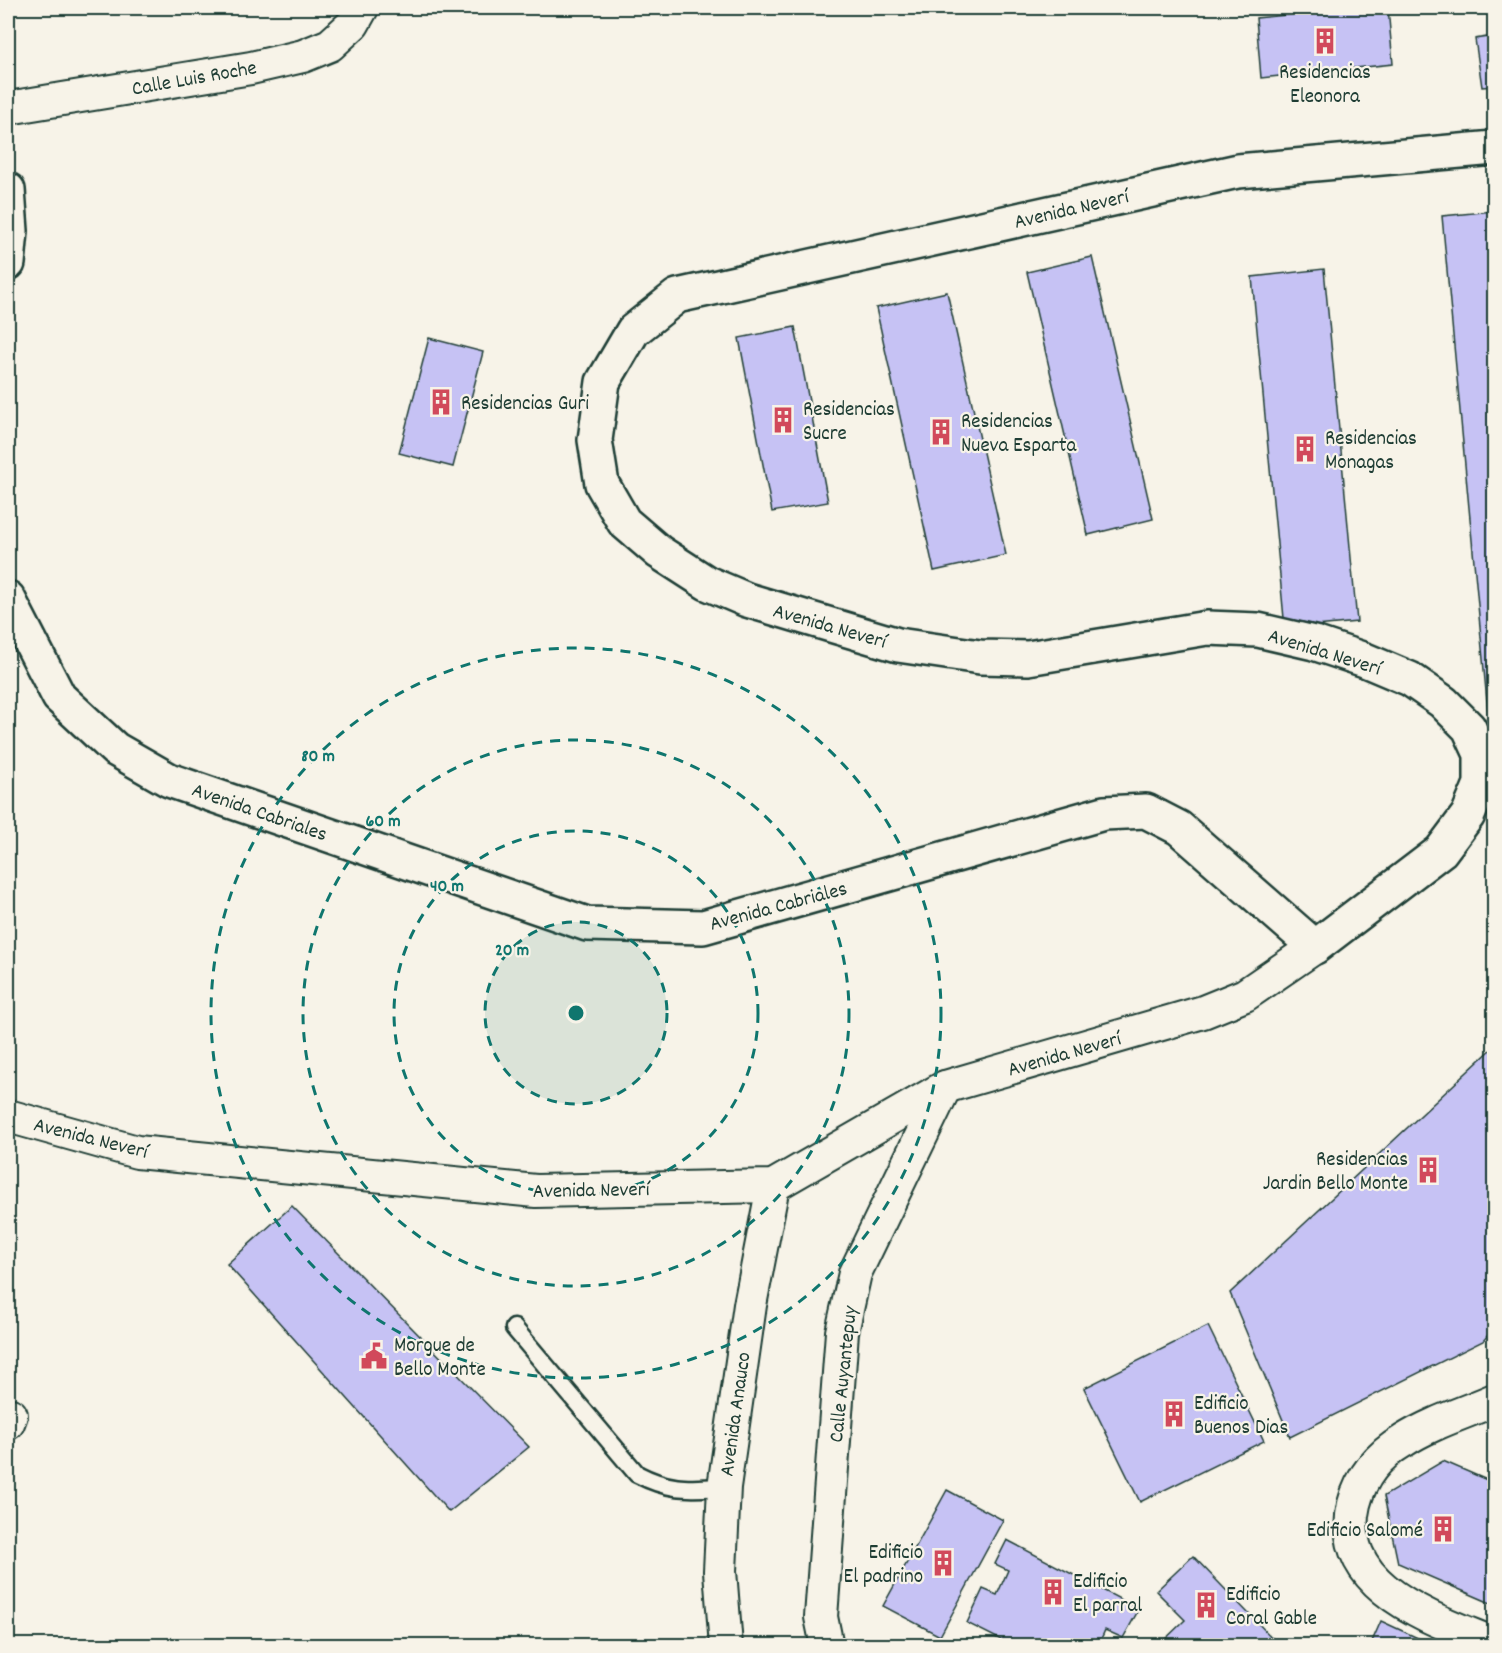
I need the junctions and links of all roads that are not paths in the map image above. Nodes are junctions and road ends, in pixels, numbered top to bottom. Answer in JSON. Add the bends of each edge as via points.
{"nodes":[{"id":1,"x":362,"y":8,"type":"edge"},
{"id":2,"x":8,"y":108,"type":"edge"},
{"id":3,"x":1494,"y":148,"type":"edge"},
{"id":4,"x":8,"y":190,"type":"edge"},
{"id":5,"x":8,"y":263,"type":"edge"},
{"id":6,"x":8,"y":598,"type":"edge"},
{"id":7,"x":1315,"y":947,"type":"junction"},
{"id":8,"x":945,"y":1087,"type":"junction"},
{"id":9,"x":8,"y":1116,"type":"edge"},
{"id":10,"x":773,"y":1186,"type":"junction"},
{"id":11,"x":514,"y":1328,"type":"dead end"},
{"id":12,"x":1494,"y":1400,"type":"edge"},
{"id":13,"x":724,"y":1487,"type":"junction"},
{"id":14,"x":1494,"y":1644,"type":"edge"},
{"id":15,"x":726,"y":1646,"type":"edge"},
{"id":16,"x":827,"y":1646,"type":"edge"}],
"edges":[{"from":1,"to":2,"type":"street","name":"Calle Luis Roche","via":[[353,24],[330,45],[303,56]]},
{"from":3,"to":7,"type":"street","name":"Avenida Neverí","via":[[1238,171],[677,296],[633,331],[603,382],[595,440],[598,462],[602,484],[624,522],[678,565],[747,600],[898,645],[980,657],[1028,658],[1207,628],[1258,630],[1365,660],[1410,679],[1443,702],[1469,728],[1480,753],[1481,784],[1468,815],[1441,851]]},
{"from":4,"to":5,"type":"street"},
{"from":6,"to":7,"type":"street","name":"Avenida Cabriales","via":[[59,697],[115,749],[160,775],[587,924],[703,927],[1104,813],[1146,811],[1179,828]]},
{"from":7,"to":8,"type":"street","name":"Avenida Neverí","via":[[1245,995],[1203,1012]]},
{"from":8,"to":10,"type":"street","name":"Avenida Neverí"},
{"from":8,"to":16,"type":"street","name":"Calle Auyantepuy","via":[[855,1273],[842,1332],[821,1617]]},
{"from":9,"to":10,"type":"street","name":"Avenida Neverí","via":[[137,1152],[524,1190]]},
{"from":10,"to":13,"type":"street","name":"Avenida Anauco","via":[[750,1305]]},
{"from":11,"to":13,"type":"lane","via":[[637,1474],[657,1484],[681,1489]]},
{"from":12,"to":14,"type":"street","via":[[1403,1441],[1382,1457],[1357,1491],[1351,1525],[1365,1568],[1389,1593],[1425,1615]]},
{"from":13,"to":15,"type":"street","name":"Avenida Anauco","via":[[720,1571]]}]}
